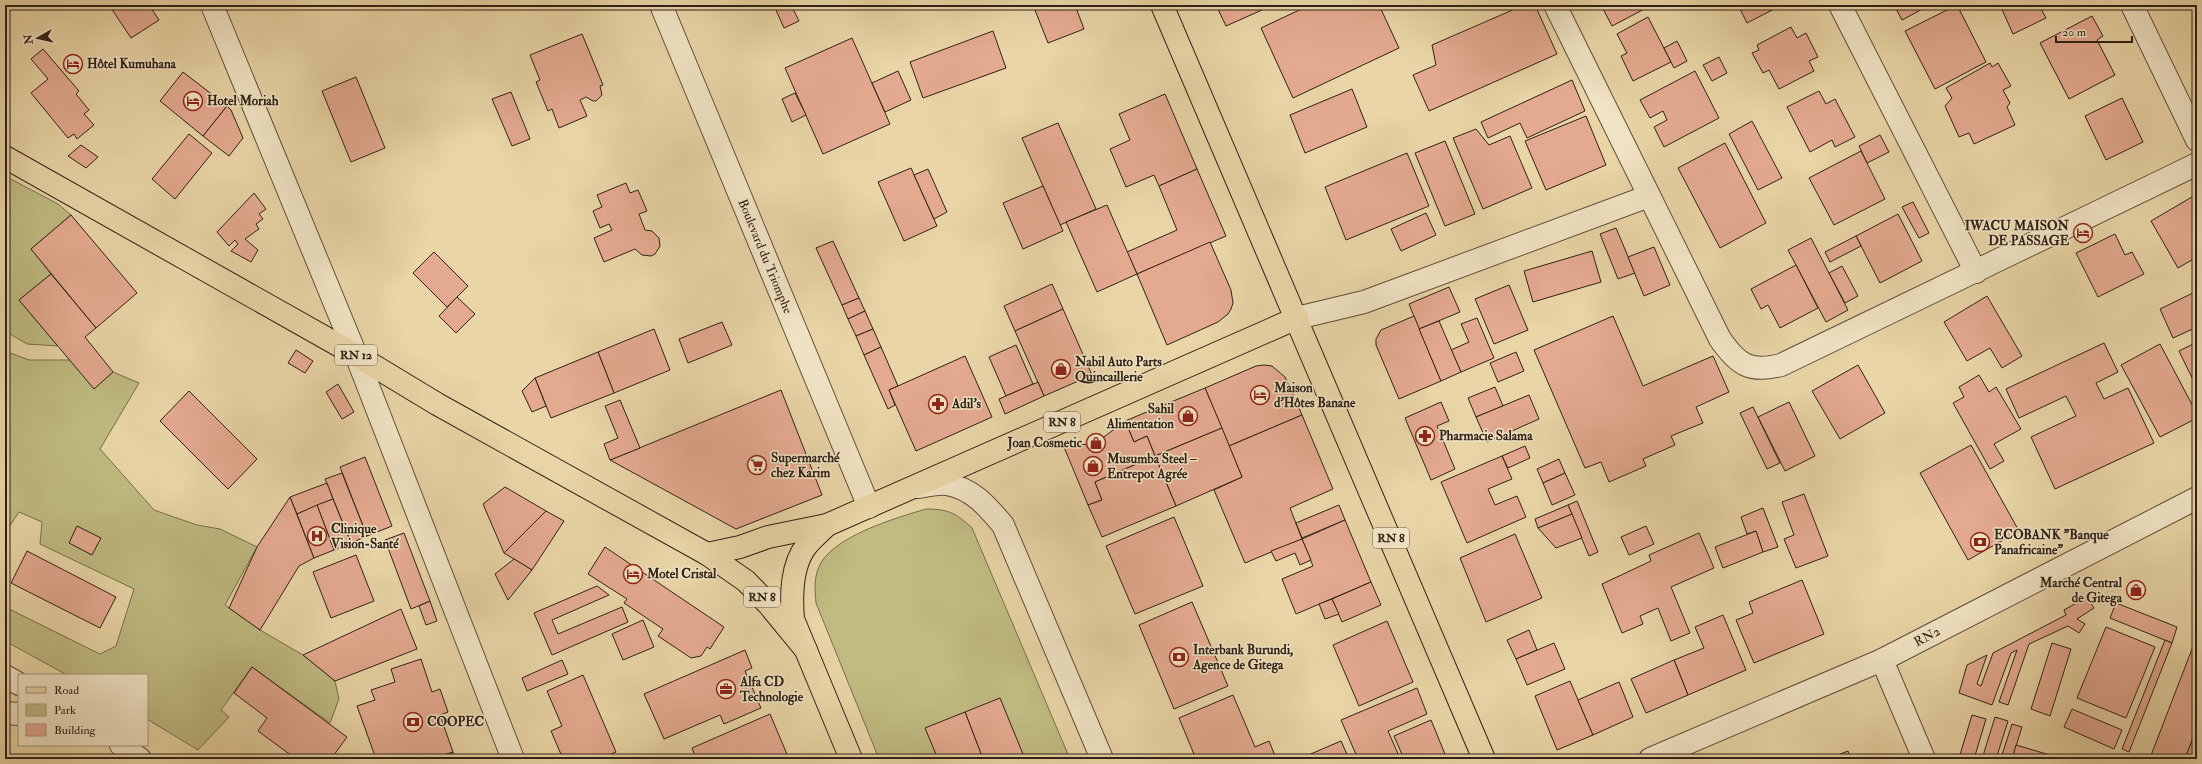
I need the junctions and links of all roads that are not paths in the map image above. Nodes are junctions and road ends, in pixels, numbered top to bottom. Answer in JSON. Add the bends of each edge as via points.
{"nodes":[{"id":1,"x":212,"y":5,"type":"edge"},
{"id":2,"x":661,"y":5,"type":"edge"},
{"id":3,"x":1162,"y":5,"type":"edge"},
{"id":4,"x":1555,"y":5,"type":"edge"},
{"id":5,"x":1840,"y":5,"type":"edge"},
{"id":6,"x":2132,"y":5,"type":"edge"},
{"id":7,"x":2197,"y":140,"type":"edge"},
{"id":8,"x":5,"y":157,"type":"edge"},
{"id":9,"x":2197,"y":164,"type":"edge"},
{"id":10,"x":1649,"y":196,"type":"junction"},
{"id":11,"x":1976,"y":272,"type":"junction"},
{"id":12,"x":1297,"y":318,"type":"junction"},
{"id":13,"x":356,"y":355,"type":"junction"},
{"id":14,"x":913,"y":487,"type":"junction"},
{"id":15,"x":2197,"y":498,"type":"edge"},
{"id":16,"x":869,"y":507,"type":"junction"},
{"id":17,"x":827,"y":525,"type":"junction"},
{"id":18,"x":707,"y":554,"type":"junction"},
{"id":19,"x":806,"y":650,"type":"junction"},
{"id":20,"x":1882,"y":660,"type":"junction"},
{"id":21,"x":5,"y":676,"type":"edge"},
{"id":22,"x":18,"y":683,"type":"edge"},
{"id":23,"x":5,"y":714,"type":"edge"},
{"id":24,"x":18,"y":714,"type":"edge"},
{"id":25,"x":122,"y":746,"type":"edge"},
{"id":26,"x":140,"y":759,"type":"edge"},
{"id":27,"x":513,"y":759,"type":"edge"},
{"id":28,"x":851,"y":759,"type":"edge"},
{"id":29,"x":1102,"y":759,"type":"edge"},
{"id":30,"x":1484,"y":759,"type":"edge"},
{"id":31,"x":1650,"y":759,"type":"edge"},
{"id":32,"x":1924,"y":759,"type":"edge"}],
"edges":[{"from":1,"to":13,"type":"street"},
{"from":2,"to":16,"type":"street","name":"Boulevard du Triomphe"},
{"from":3,"to":12,"type":"main road","number":"RN 8"},
{"from":4,"to":10,"type":"street"},
{"from":5,"to":11,"type":"street"},
{"from":6,"to":7,"type":"street"},
{"from":8,"to":13,"type":"main road","number":"RN 12"},
{"from":9,"to":11,"type":"street"},
{"from":10,"to":11,"type":"street","via":[[1720,339],[1731,355],[1746,365],[1763,370],[1781,365]]},
{"from":10,"to":12,"type":"street","via":[[1364,302]]},
{"from":12,"to":14,"type":"main road","number":"RN 8"},
{"from":12,"to":30,"type":"main road","number":"RN 8"},
{"from":13,"to":18,"type":"main road","number":"RN 12","via":[[437,404]]},
{"from":13,"to":27,"type":"street"},
{"from":14,"to":16,"type":"main road","number":"RN 8"},
{"from":14,"to":29,"type":"street","via":[[945,484],[970,492],[987,505],[1003,525]]},
{"from":15,"to":20,"type":"street","name":"RN2"},
{"from":16,"to":17,"type":"main road","number":"RN 8"},
{"from":17,"to":18,"type":"main road","number":"RN 8","via":[[768,537],[740,547]]},
{"from":17,"to":19,"type":"main road","number":"RN 8","via":[[806,546],[797,565],[791,594],[793,619]]},
{"from":18,"to":19,"type":"main road","number":"RN 8","via":[[746,581]]},
{"from":19,"to":28,"type":"main road","number":"RN 8"},
{"from":20,"to":31,"type":"street","name":"RN2"},
{"from":20,"to":32,"type":"street"},
{"from":21,"to":22,"type":"street"},
{"from":23,"to":24,"type":"street"},
{"from":25,"to":26,"type":"street"}]}
